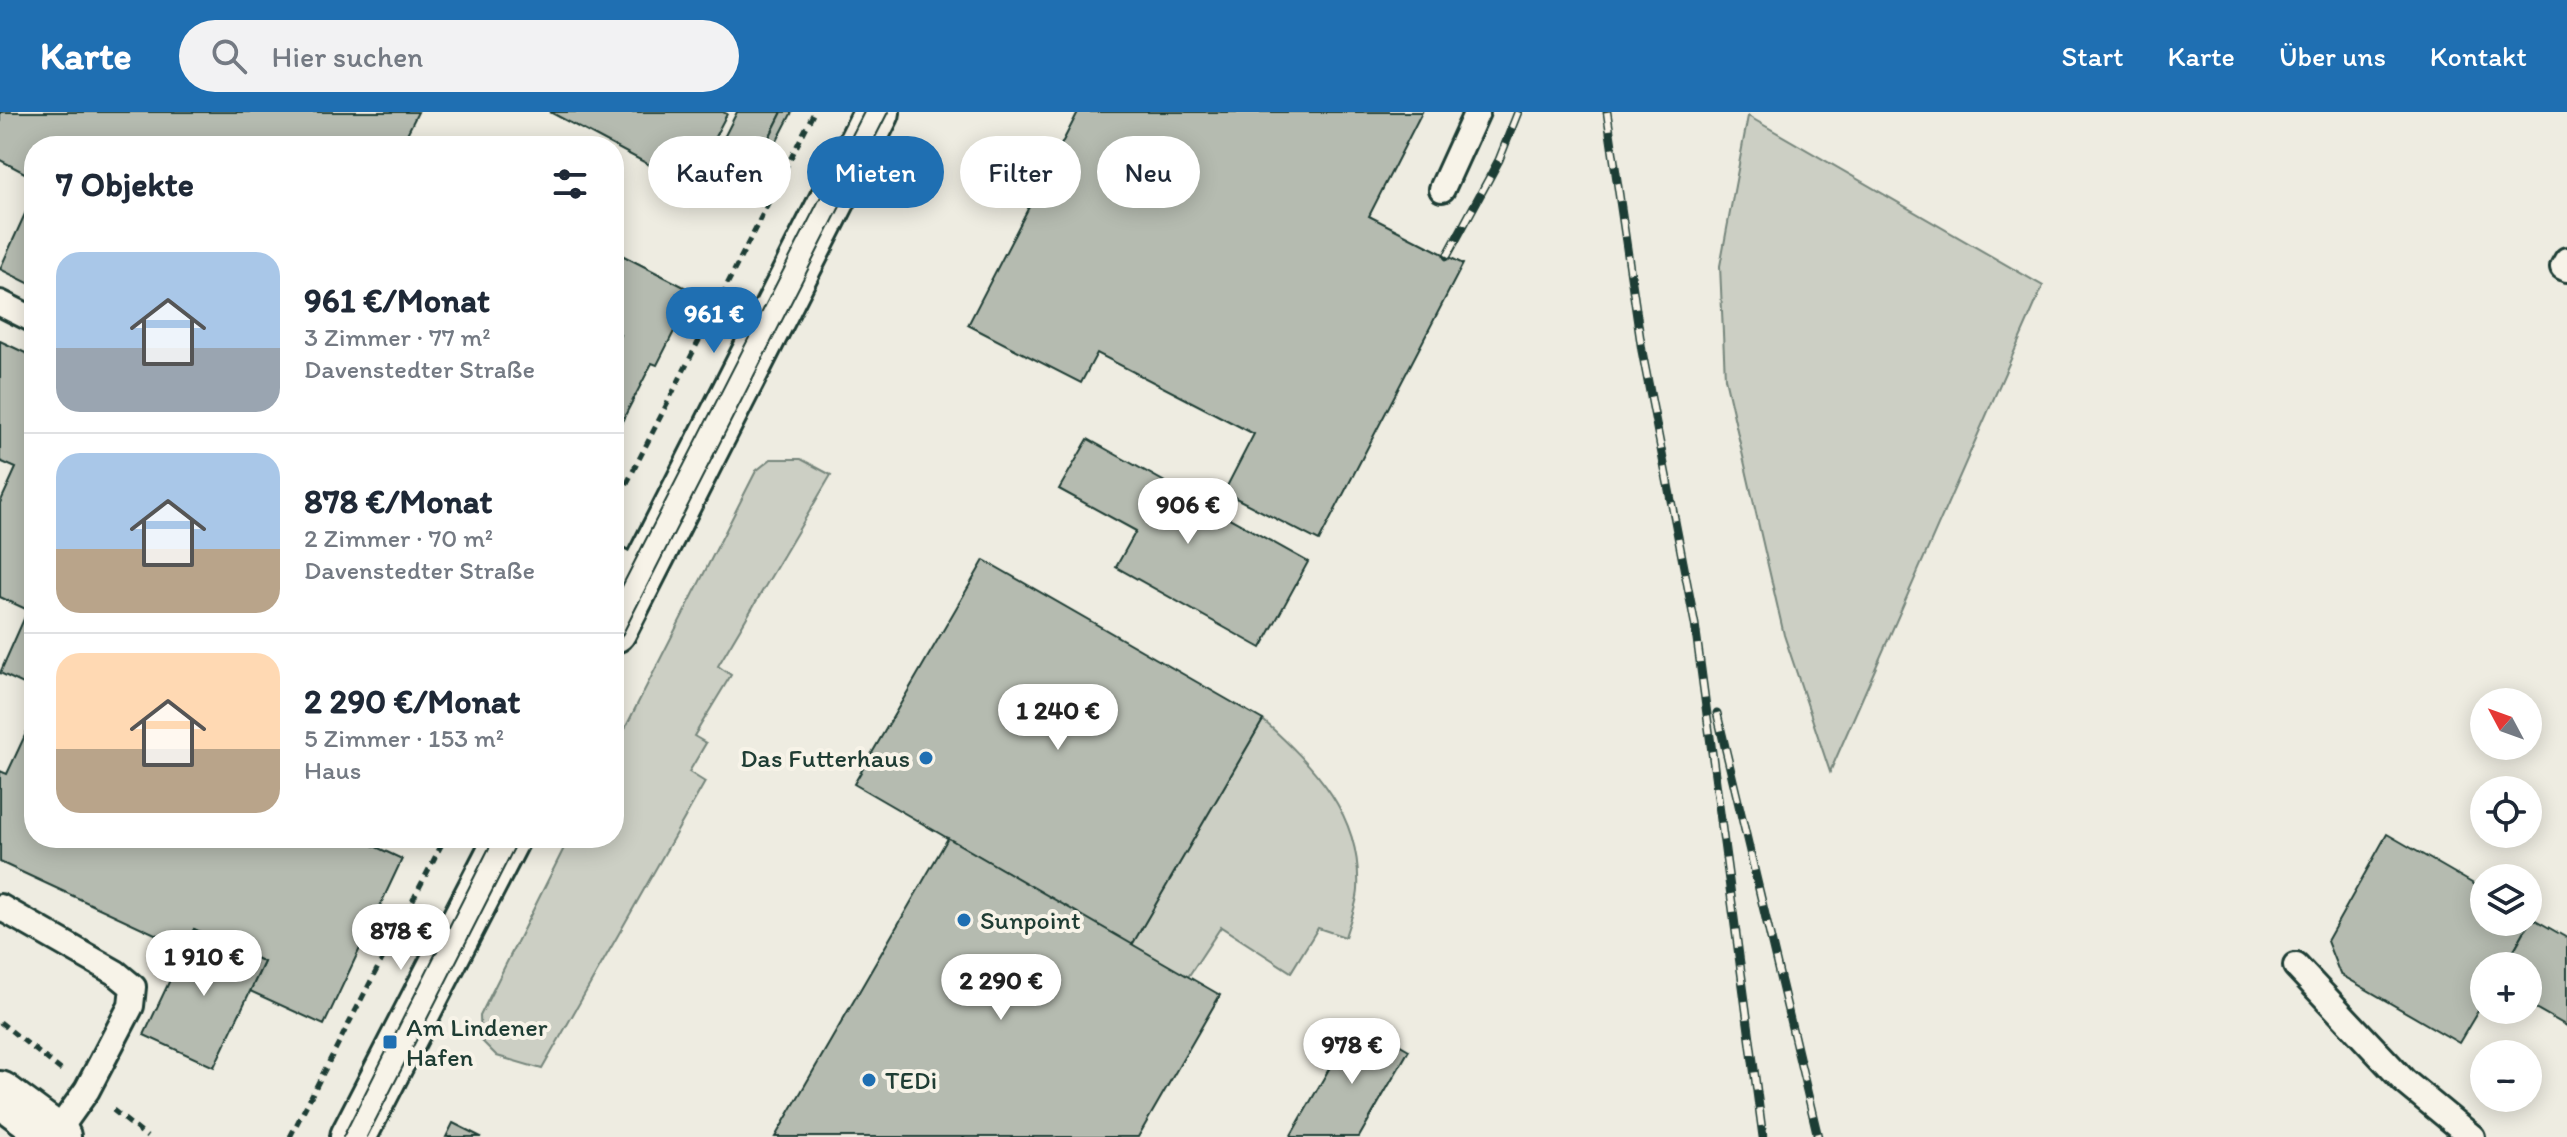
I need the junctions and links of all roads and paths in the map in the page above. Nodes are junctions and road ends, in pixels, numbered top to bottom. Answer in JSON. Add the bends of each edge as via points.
{"nodes":[{"id":1,"x":814,"y":112,"type":"edge"},
{"id":2,"x":1477,"y":112,"type":"edge"},
{"id":3,"x":875,"y":113,"type":"edge"},
{"id":4,"x":1442,"y":189,"type":"dead end"},
{"id":5,"x":2567,"y":260,"type":"edge"},
{"id":6,"x":2567,"y":269,"type":"edge"},
{"id":7,"x":0,"y":303,"type":"edge"},
{"id":8,"x":24,"y":315,"type":"edge"},
{"id":9,"x":624,"y":489,"type":"edge"},
{"id":10,"x":629,"y":565,"type":"edge"},
{"id":11,"x":624,"y":587,"type":"edge"},
{"id":12,"x":440,"y":848,"type":"edge"},
{"id":13,"x":502,"y":848,"type":"edge"},
{"id":14,"x":0,"y":907,"type":"edge"},
{"id":15,"x":2296,"y":966,"type":"dead end"},
{"id":16,"x":0,"y":1094,"type":"edge"},
{"id":17,"x":56,"y":1136,"type":"edge"},
{"id":18,"x":290,"y":1137,"type":"edge"},
{"id":19,"x":353,"y":1137,"type":"edge"},
{"id":20,"x":2472,"y":1137,"type":"edge"}],
"edges":[{"from":1,"to":9,"type":"path"},
{"from":2,"to":4,"type":"lane"},
{"from":3,"to":10,"type":"street"},
{"from":5,"to":6,"type":"lane"},
{"from":7,"to":8,"type":"lane"},
{"from":10,"to":11,"type":"street"},
{"from":12,"to":18,"type":"path"},
{"from":13,"to":19,"type":"street"},
{"from":14,"to":17,"type":"lane","via":[[133,987],[131,1006]]},
{"from":15,"to":20,"type":"lane","via":[[2404,1081]]},
{"from":16,"to":17,"type":"street"}]}
